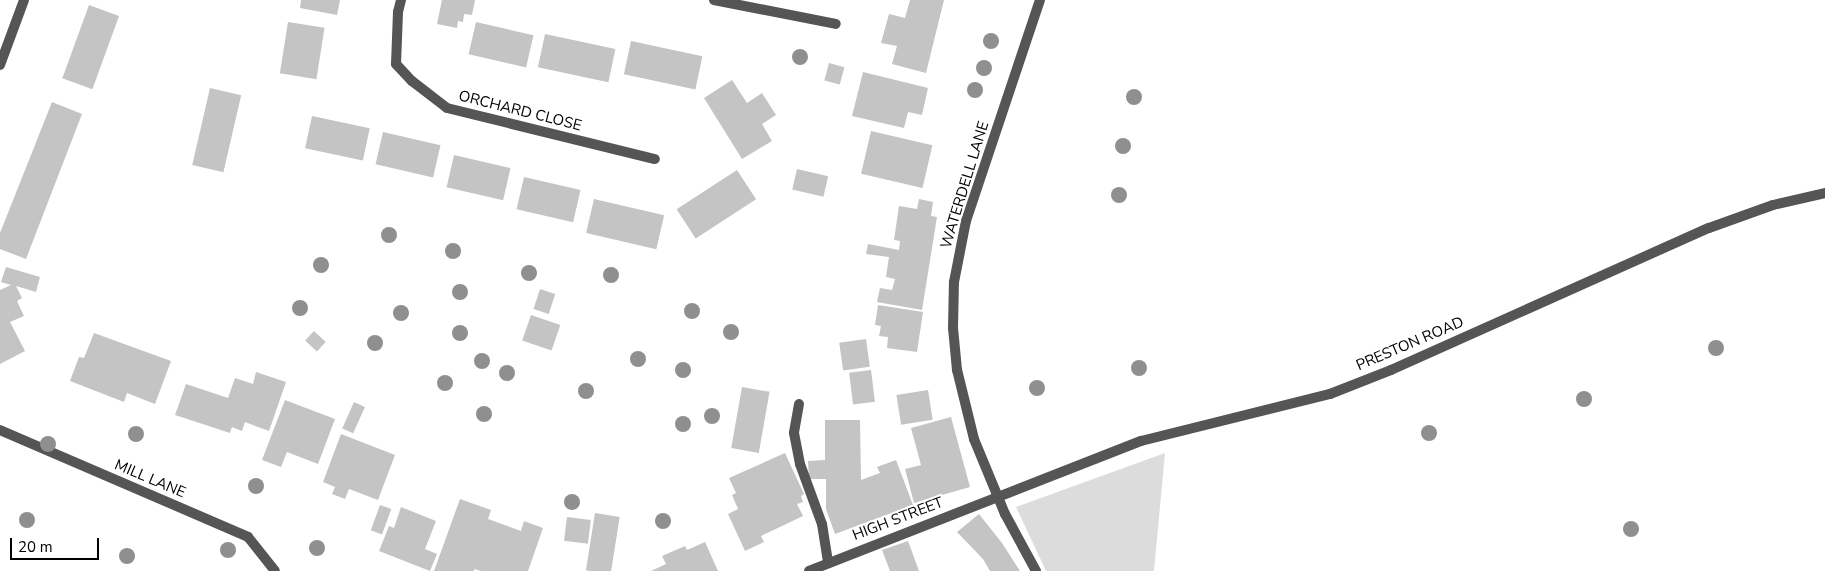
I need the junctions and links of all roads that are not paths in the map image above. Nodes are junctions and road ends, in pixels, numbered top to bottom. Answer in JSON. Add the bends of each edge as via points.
{"nodes":[{"id":1,"x":24,"y":0,"type":"edge"},
{"id":2,"x":401,"y":0,"type":"edge"},
{"id":3,"x":714,"y":0,"type":"edge"},
{"id":4,"x":1040,"y":0,"type":"edge"},
{"id":5,"x":836,"y":24,"type":"dead end"},
{"id":6,"x":0,"y":65,"type":"edge"},
{"id":7,"x":655,"y":159,"type":"dead end"},
{"id":8,"x":1825,"y":193,"type":"edge"},
{"id":9,"x":799,"y":404,"type":"dead end"},
{"id":10,"x":0,"y":430,"type":"edge"},
{"id":11,"x":998,"y":497,"type":"junction"},
{"id":12,"x":828,"y":562,"type":"junction"},
{"id":13,"x":275,"y":571,"type":"edge"},
{"id":14,"x":809,"y":571,"type":"edge"},
{"id":15,"x":1036,"y":571,"type":"edge"}],
"edges":[{"from":1,"to":6,"type":"street"},
{"from":2,"to":7,"type":"street","name":"ORCHARD CLOSE","via":[[396,64],[447,108]]},
{"from":3,"to":5,"type":"street"},
{"from":4,"to":11,"type":"street","name":"WATERDELL LANE","via":[[966,221],[954,282],[956,370],[974,440]]},
{"from":8,"to":11,"type":"street","name":"PRESTON ROAD","via":[[1773,205],[1709,228],[1330,394],[1142,441]]},
{"from":9,"to":12,"type":"street","via":[[794,434],[800,464],[822,524]]},
{"from":10,"to":13,"type":"street","name":"MILL LANE","via":[[248,537]]},
{"from":11,"to":12,"type":"street","name":"HIGH STREET"},
{"from":11,"to":15,"type":"street","name":"WATERDELL LANE"},
{"from":12,"to":14,"type":"street","name":"HIGH STREET"}]}
